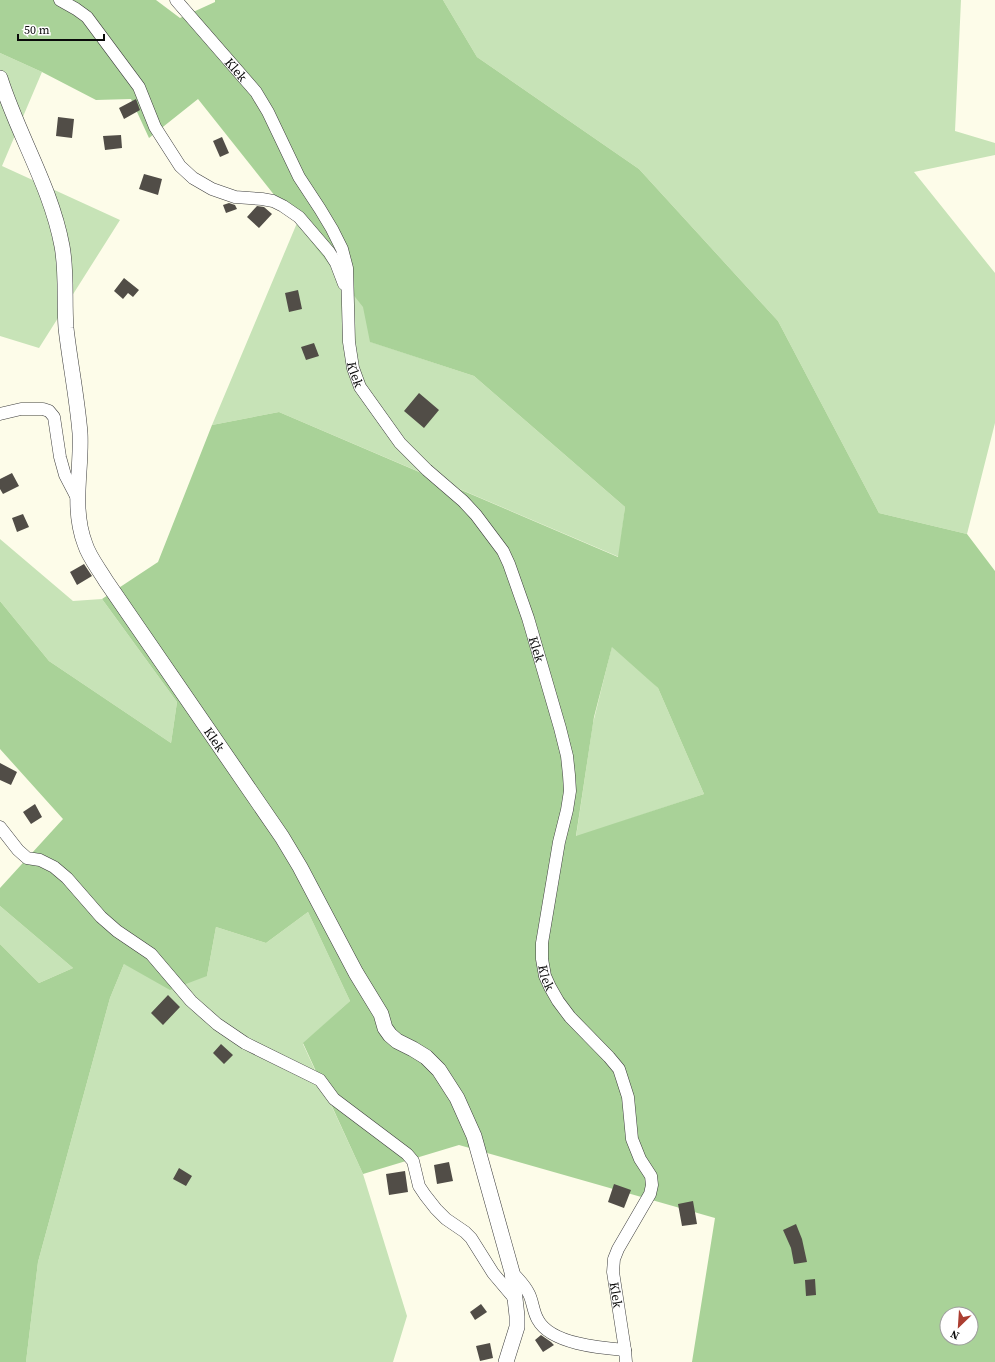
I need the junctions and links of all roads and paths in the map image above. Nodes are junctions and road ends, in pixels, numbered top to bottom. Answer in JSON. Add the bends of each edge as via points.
{"nodes":[{"id":1,"x":60,"y":0,"type":"edge"},
{"id":2,"x":176,"y":0,"type":"edge"},
{"id":3,"x":0,"y":78,"type":"edge"},
{"id":4,"x":348,"y":298,"type":"junction"},
{"id":5,"x":0,"y":414,"type":"edge"},
{"id":6,"x":77,"y":498,"type":"junction"},
{"id":7,"x":0,"y":828,"type":"edge"},
{"id":8,"x":512,"y":1272,"type":"junction"},
{"id":9,"x":515,"y":1299,"type":"junction"},
{"id":10,"x":626,"y":1356,"type":"edge"},
{"id":11,"x":506,"y":1362,"type":"edge"}],
"edges":[{"from":1,"to":4,"type":"street","via":[[87,17],[139,87],[156,127],[180,166],[193,178],[212,189],[235,197],[273,201],[299,217],[336,263]]},
{"from":2,"to":4,"type":"street","name":"Klek","via":[[256,92],[268,112],[299,177],[342,249],[347,268]]},
{"from":3,"to":6,"type":"street","name":"Klek","via":[[49,199],[62,246],[66,327],[80,434]]},
{"from":4,"to":10,"type":"street","name":"Klek","via":[[349,342],[353,368],[360,387],[400,443],[463,501],[503,551],[528,618],[560,728],[567,756],[570,791],[542,943],[545,976],[570,1016],[619,1069],[628,1097],[632,1139],[640,1159],[651,1176],[650,1194],[614,1259],[614,1286]]},
{"from":5,"to":6,"type":"street","via":[[21,409],[43,409],[54,417],[65,475]]},
{"from":6,"to":8,"type":"street","name":"Klek","via":[[85,546],[106,581],[282,837],[381,1014],[387,1031],[397,1042],[426,1057],[439,1070],[457,1098],[474,1136]]},
{"from":7,"to":9,"type":"street","via":[[27,858],[40,860],[67,878],[101,917],[150,954],[191,1002],[217,1024],[245,1043],[320,1080],[334,1099],[406,1154],[413,1161],[419,1186],[425,1195],[446,1219],[471,1238],[493,1273]]},
{"from":8,"to":9,"type":"street","name":"Klek"},
{"from":8,"to":10,"type":"street","via":[[529,1294],[540,1324],[568,1341]]},
{"from":9,"to":11,"type":"street","name":"Klek","via":[[517,1327]]}]}
